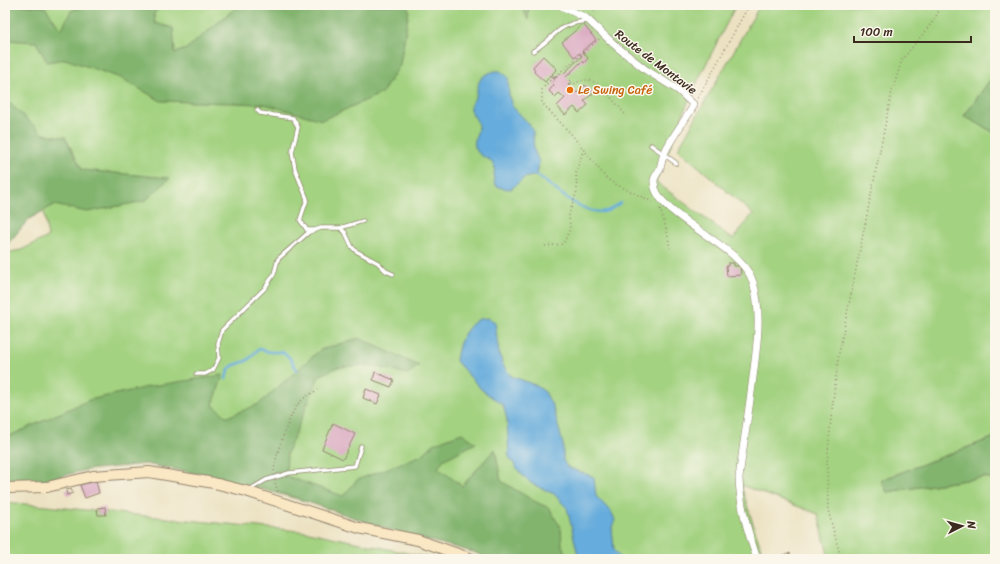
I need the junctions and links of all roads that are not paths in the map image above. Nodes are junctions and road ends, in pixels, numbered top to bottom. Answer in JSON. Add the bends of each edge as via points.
{"nodes":[{"id":1,"x":559,"y":5,"type":"edge"},
{"id":2,"x":592,"y":19,"type":"junction"},
{"id":3,"x":533,"y":51,"type":"dead end"},
{"id":4,"x":257,"y":110,"type":"dead end"},
{"id":5,"x":651,"y":145,"type":"dead end"},
{"id":6,"x":664,"y":154,"type":"junction"},
{"id":7,"x":676,"y":163,"type":"dead end"},
{"id":8,"x":363,"y":221,"type":"dead end"},
{"id":9,"x":340,"y":228,"type":"junction"},
{"id":10,"x":314,"y":231,"type":"junction"},
{"id":11,"x":393,"y":274,"type":"dead end"},
{"id":12,"x":196,"y":374,"type":"dead end"},
{"id":13,"x":361,"y":446,"type":"dead end"},
{"id":14,"x":5,"y":488,"type":"edge"},
{"id":15,"x":246,"y":491,"type":"junction"},
{"id":16,"x":472,"y":559,"type":"edge"},
{"id":17,"x":757,"y":559,"type":"edge"}],
"edges":[{"from":1,"to":2,"type":"street","name":"Route de Montavie"},
{"from":2,"to":3,"type":"lane","via":[[562,26]]},
{"from":2,"to":6,"type":"street","name":"Route de Montavie","via":[[603,35],[646,70],[678,90],[694,105]]},
{"from":4,"to":10,"type":"lane","via":[[260,113],[293,118],[298,127],[292,152],[295,169],[307,199],[300,220],[307,230]]},
{"from":5,"to":6,"type":"lane"},
{"from":6,"to":7,"type":"lane"},
{"from":6,"to":17,"type":"street","name":"Route de Montavie","via":[[654,179],[661,198],[698,231],[740,260],[755,290],[758,318],[756,355],[739,478],[745,521]]},
{"from":8,"to":9,"type":"lane"},
{"from":9,"to":10,"type":"lane","via":[[331,227]]},
{"from":9,"to":11,"type":"lane","via":[[356,251]]},
{"from":10,"to":12,"type":"lane","via":[[278,258],[274,274],[265,288],[222,330],[219,358],[213,370],[205,374]]},
{"from":13,"to":15,"type":"lane","via":[[354,466],[289,473],[266,480]]},
{"from":14,"to":15,"type":"street","via":[[47,487],[93,476],[149,472]]},
{"from":15,"to":16,"type":"street","via":[[279,498],[359,528],[418,540]]}]}
